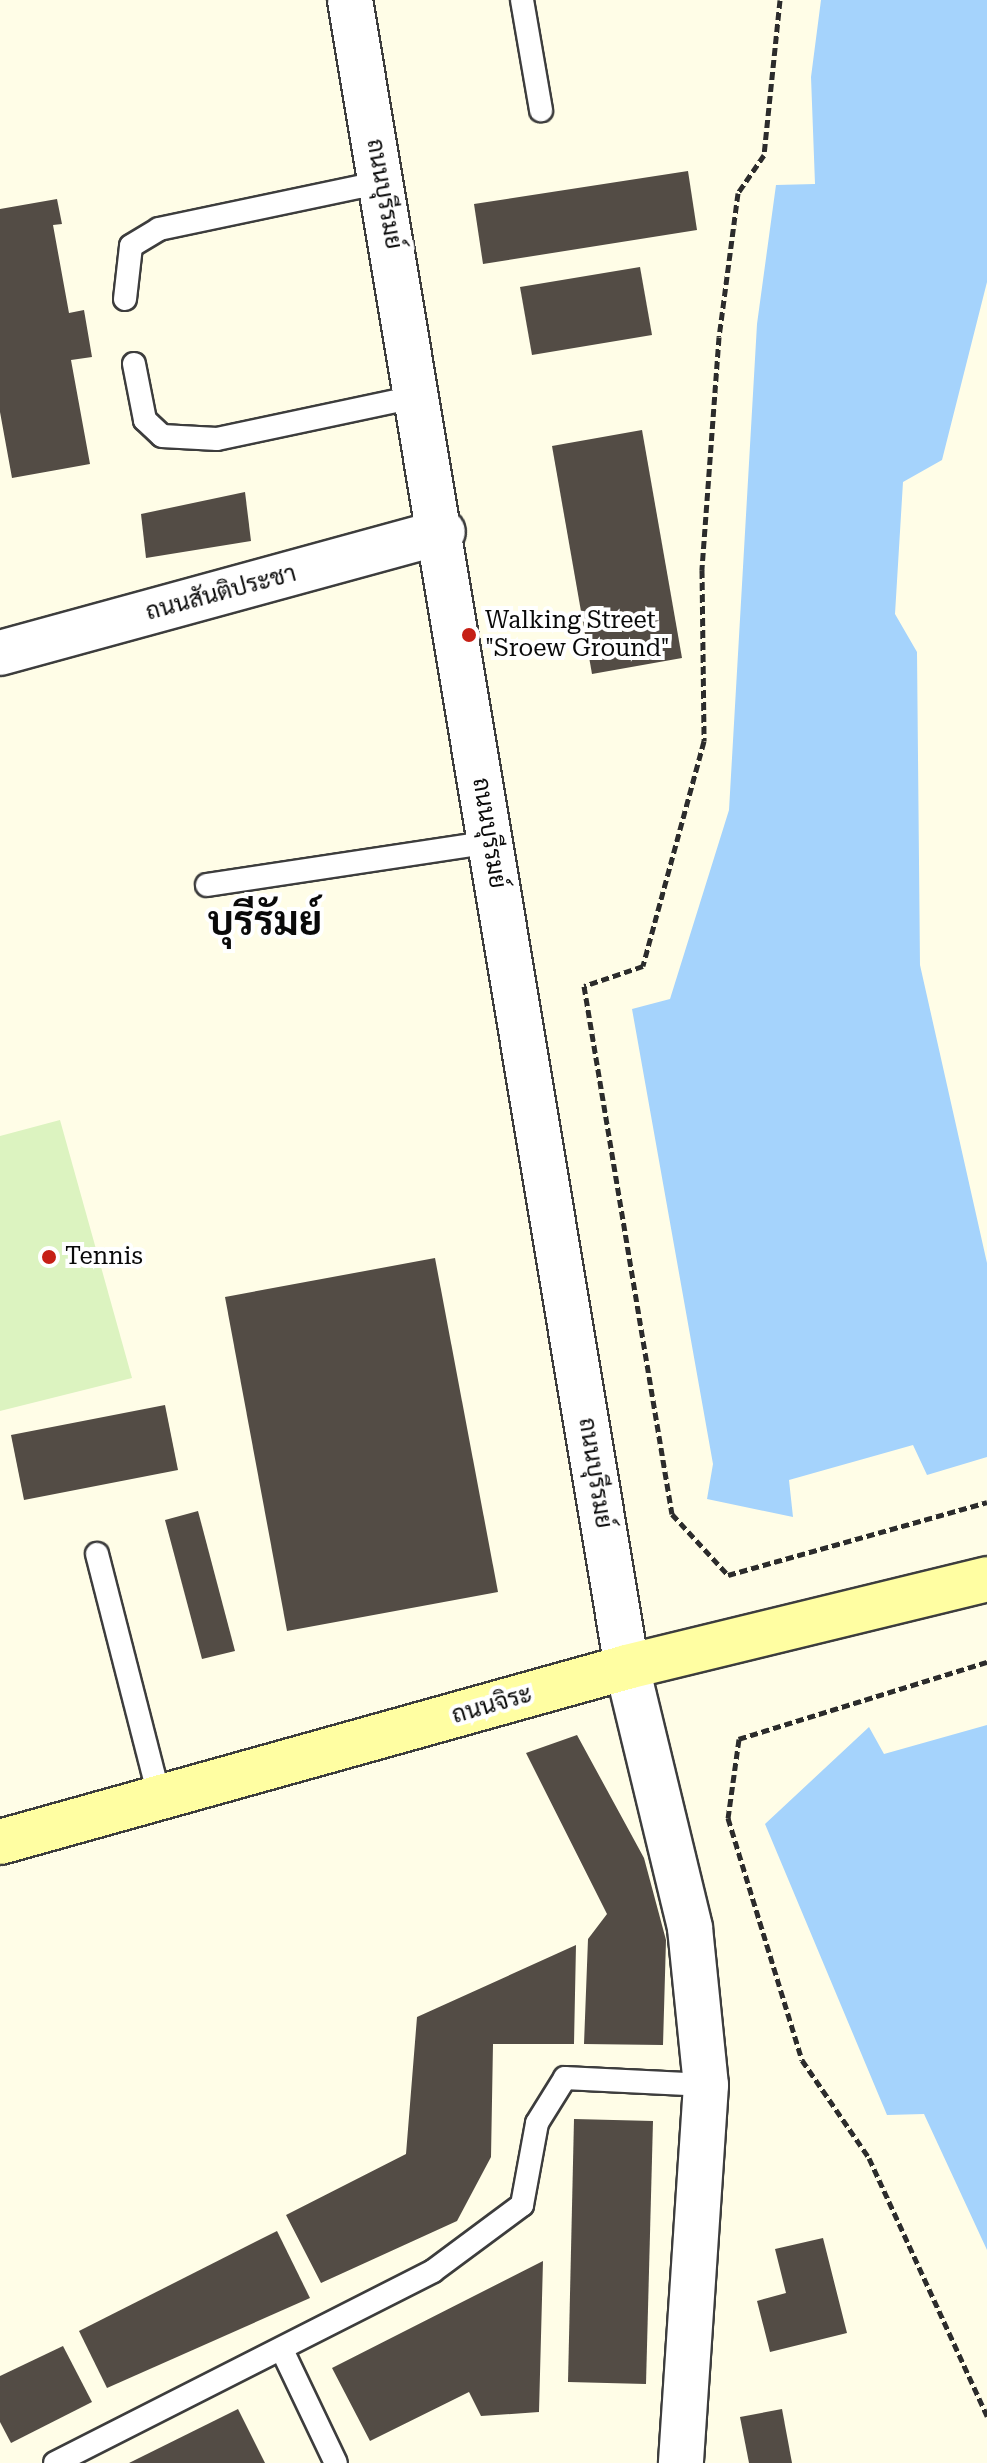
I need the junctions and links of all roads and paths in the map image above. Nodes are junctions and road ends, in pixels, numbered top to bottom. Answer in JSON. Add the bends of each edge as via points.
{"nodes":[{"id":1,"x":350,"y":0,"type":"edge"},
{"id":2,"x":522,"y":0,"type":"edge"},
{"id":3,"x":780,"y":0,"type":"edge"},
{"id":4,"x":541,"y":110,"type":"dead end"},
{"id":5,"x":382,"y":182,"type":"junction"},
{"id":6,"x":125,"y":299,"type":"dead end"},
{"id":7,"x":134,"y":364,"type":"dead end"},
{"id":8,"x":419,"y":396,"type":"junction"},
{"id":9,"x":443,"y":532,"type":"junction"},
{"id":10,"x":0,"y":653,"type":"edge"},
{"id":11,"x":490,"y":842,"type":"junction"},
{"id":12,"x":207,"y":885,"type":"dead end"},
{"id":13,"x":987,"y":1502,"type":"edge"},
{"id":14,"x":97,"y":1554,"type":"dead end"},
{"id":15,"x":987,"y":1579,"type":"edge"},
{"id":16,"x":987,"y":1662,"type":"edge"},
{"id":17,"x":627,"y":1667,"type":"junction"},
{"id":18,"x":160,"y":1800,"type":"junction"},
{"id":19,"x":0,"y":1842,"type":"edge"},
{"id":20,"x":706,"y":2085,"type":"junction"},
{"id":21,"x":282,"y":2350,"type":"junction"},
{"id":22,"x":987,"y":2416,"type":"edge"},
{"id":23,"x":55,"y":2463,"type":"edge"},
{"id":24,"x":336,"y":2463,"type":"edge"},
{"id":25,"x":681,"y":2463,"type":"edge"}],
"edges":[{"from":1,"to":5,"type":"street","name":"ถนนบุรีรมย์"},
{"from":2,"to":4,"type":"lane"},
{"from":3,"to":13,"type":"path","via":[[764,155],[738,193],[719,337],[702,570],[704,741],[643,966],[584,986],[672,1514],[728,1575]]},
{"from":5,"to":6,"type":"lane","via":[[159,229],[131,246]]},
{"from":5,"to":8,"type":"street","name":"ถนนบุรีรมย์"},
{"from":7,"to":8,"type":"lane","via":[[145,420],[162,436],[217,439]]},
{"from":8,"to":9,"type":"street","name":"ถนนบุรีรมย์"},
{"from":9,"to":10,"type":"street","name":"ถนนสันติประชา"},
{"from":9,"to":11,"type":"street","name":"ถนนบุรีรมย์"},
{"from":11,"to":12,"type":"lane"},
{"from":11,"to":17,"type":"street","name":"ถนนบุรีรมย์"},
{"from":14,"to":18,"type":"lane"},
{"from":15,"to":17,"type":"main road","name":"ถนนจิระ"},
{"from":16,"to":22,"type":"path","via":[[739,1739],[728,1818],[802,2060],[869,2158]]},
{"from":17,"to":18,"type":"main road","name":"ถนนจิระ"},
{"from":17,"to":20,"type":"street","name":"ถนนบุรีรมย์","via":[[690,1928]]},
{"from":18,"to":19,"type":"main road","name":"ถนนจิระ"},
{"from":20,"to":21,"type":"lane","via":[[565,2078],[537,2123],[522,2205],[433,2271]]},
{"from":20,"to":25,"type":"street","name":"ถนนบุรีรมย์"},
{"from":21,"to":23,"type":"lane"},
{"from":21,"to":24,"type":"lane"}]}
